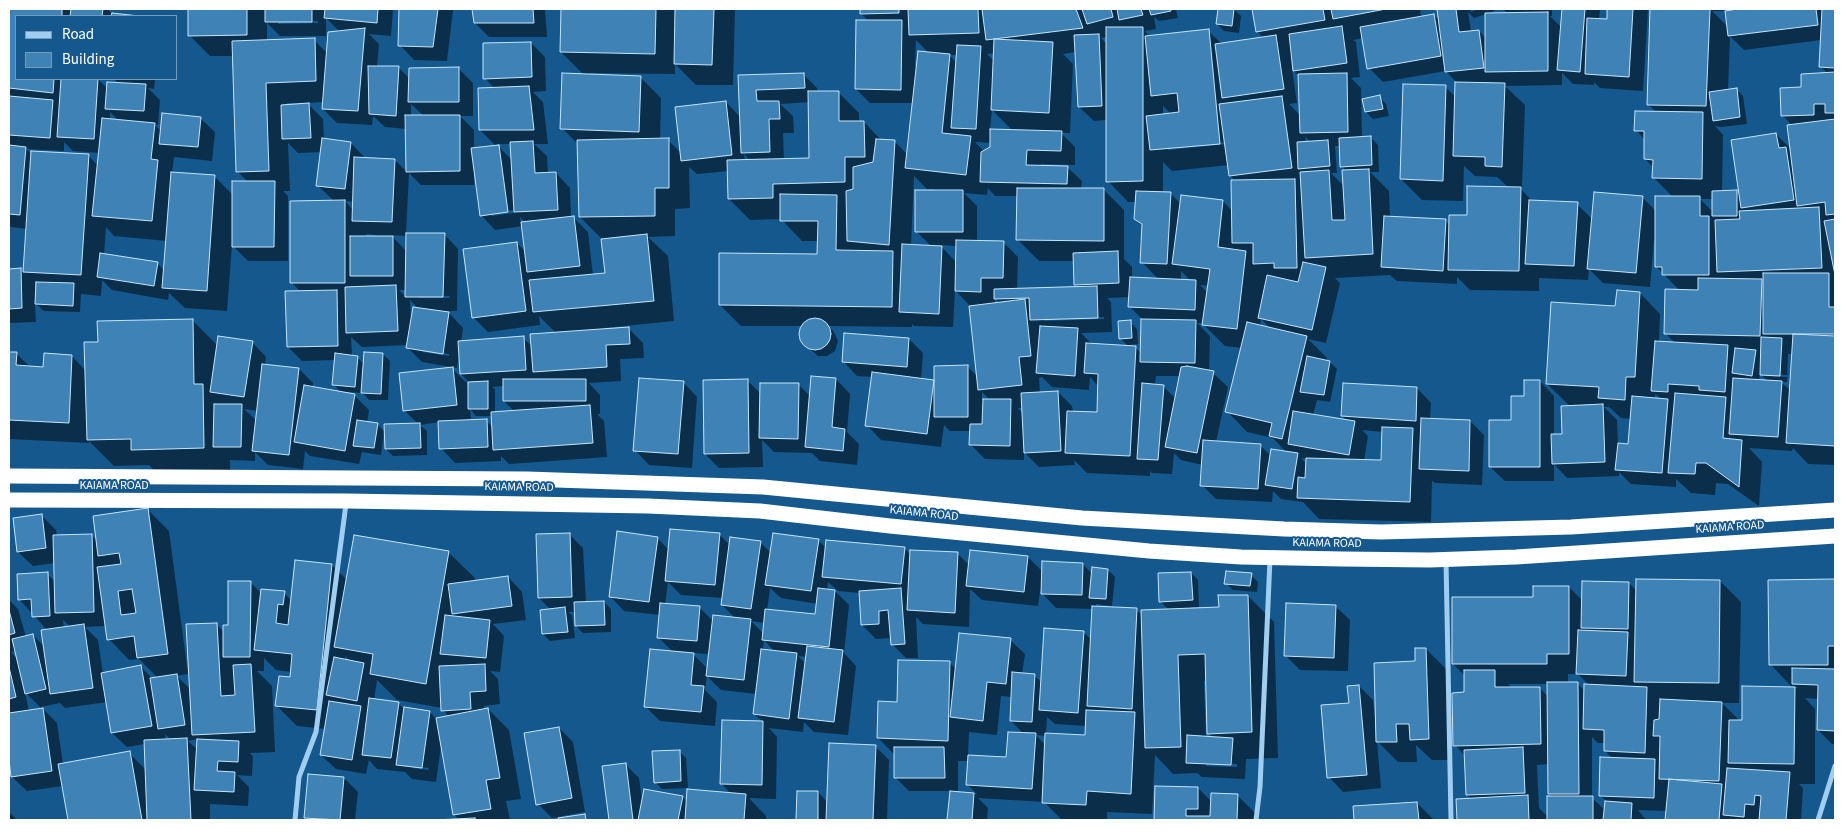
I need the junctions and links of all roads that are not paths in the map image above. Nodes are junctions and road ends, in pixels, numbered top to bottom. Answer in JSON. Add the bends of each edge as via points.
{"nodes":[{"id":1,"x":9,"y":476,"type":"edge"},
{"id":2,"x":9,"y":500,"type":"edge"},
{"id":3,"x":347,"y":501,"type":"junction"},
{"id":4,"x":1835,"y":510,"type":"edge"},
{"id":5,"x":1835,"y":536,"type":"edge"},
{"id":6,"x":1270,"y":557,"type":"junction"},
{"id":7,"x":1446,"y":560,"type":"junction"},
{"id":8,"x":1835,"y":766,"type":"edge"},
{"id":9,"x":295,"y":820,"type":"edge"},
{"id":10,"x":1256,"y":820,"type":"edge"},
{"id":11,"x":1451,"y":820,"type":"edge"},
{"id":12,"x":1818,"y":820,"type":"edge"}],
"edges":[{"from":1,"to":4,"type":"highway","name":"KAIAMA ROAD","via":[[545,480],[763,487],[1091,518],[1284,530],[1381,532],[1571,527]]},
{"from":2,"to":3,"type":"highway","name":"KAIAMA ROAD"},
{"from":3,"to":6,"type":"highway","name":"KAIAMA ROAD","via":[[619,505],[760,512],[1149,551]]},
{"from":3,"to":9,"type":"street","via":[[316,732],[299,777]]},
{"from":5,"to":7,"type":"highway","name":"KAIAMA ROAD"},
{"from":6,"to":7,"type":"highway","name":"KAIAMA ROAD"},
{"from":6,"to":10,"type":"street"},
{"from":7,"to":11,"type":"street"},
{"from":8,"to":12,"type":"street"}]}
